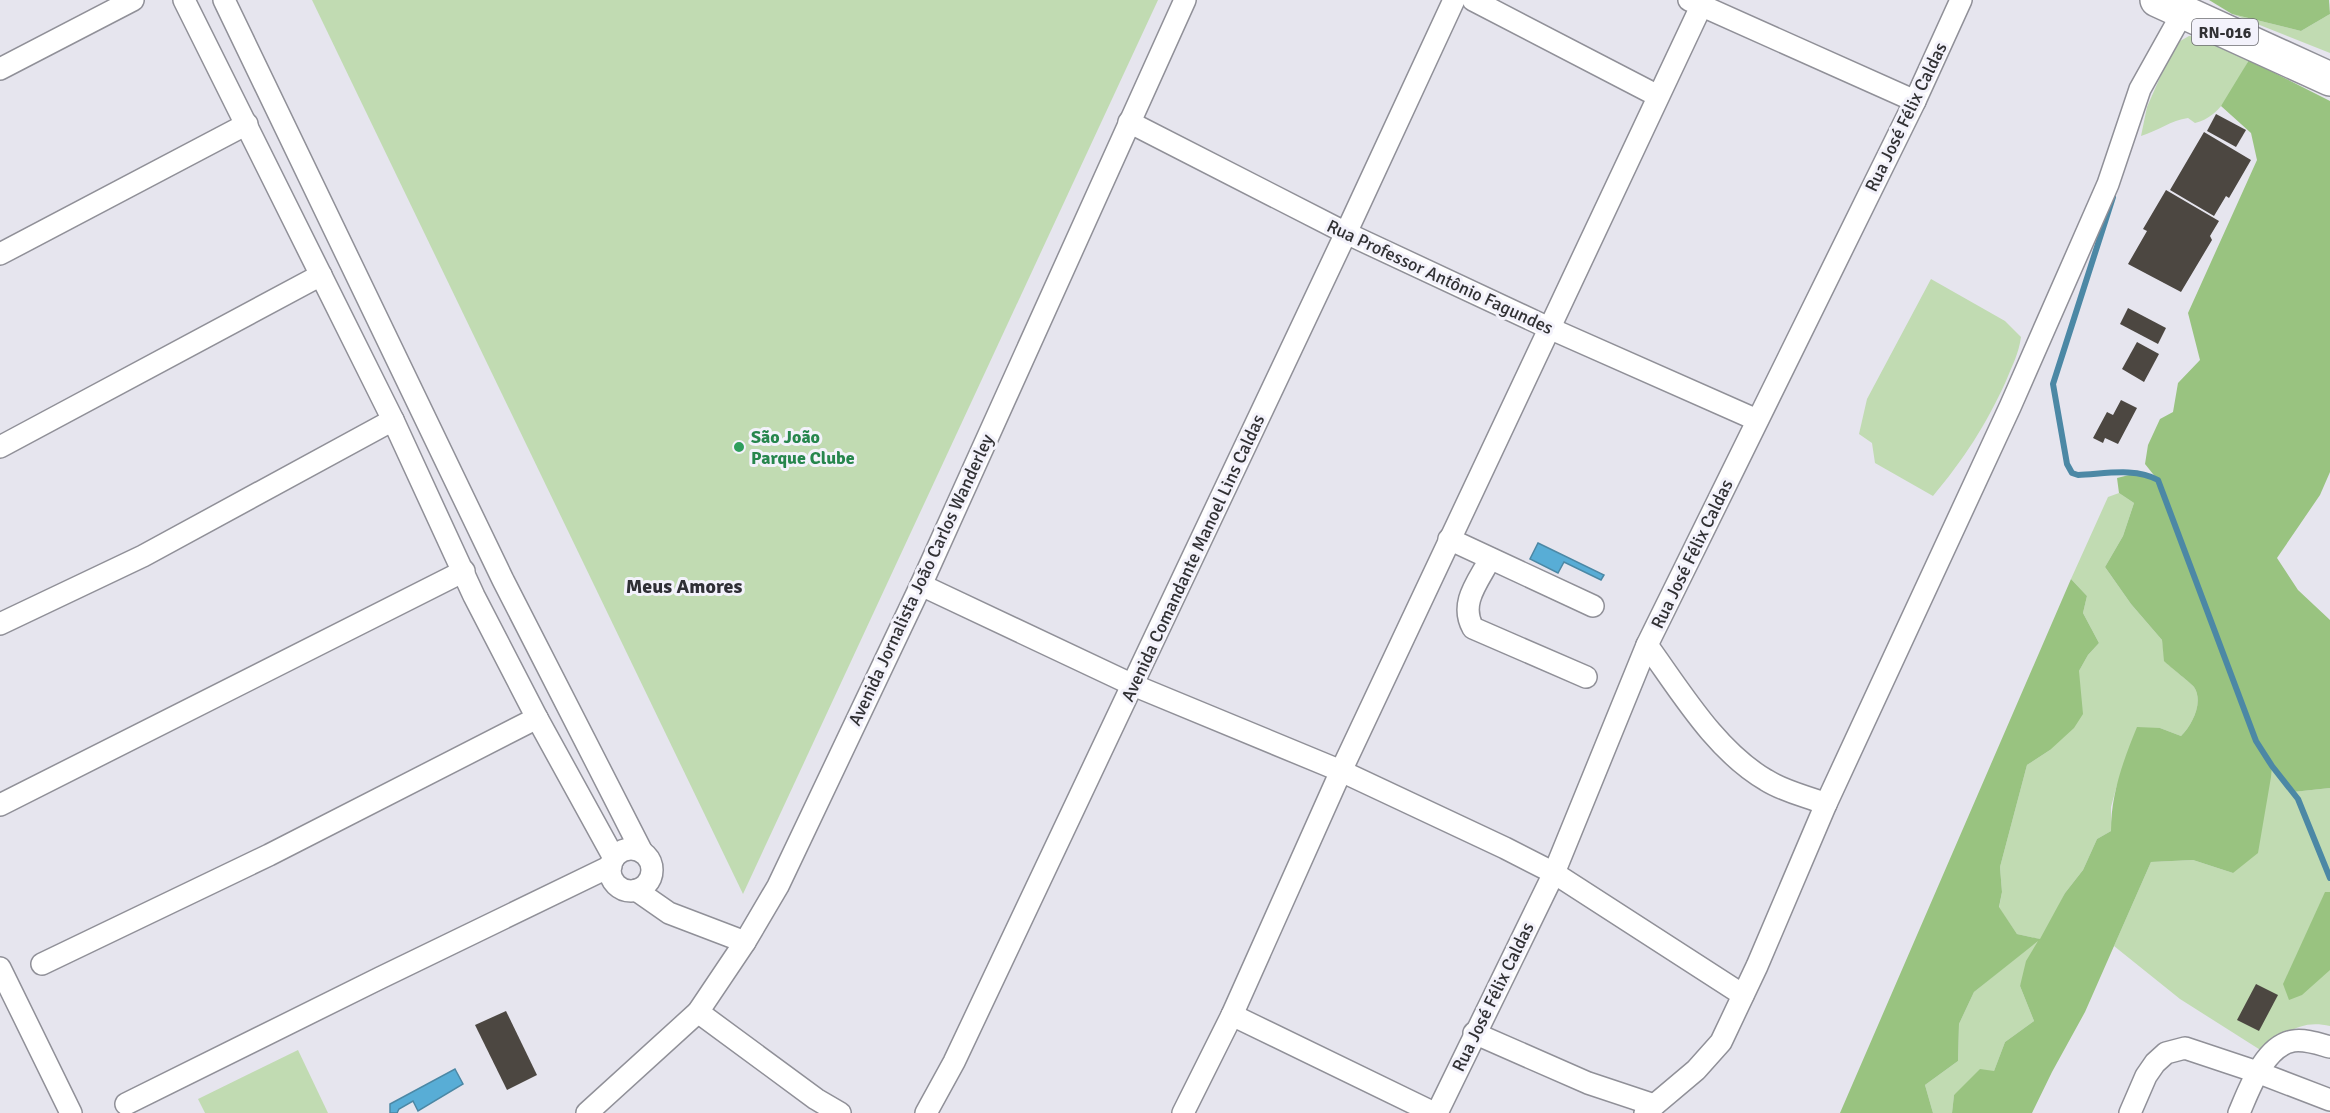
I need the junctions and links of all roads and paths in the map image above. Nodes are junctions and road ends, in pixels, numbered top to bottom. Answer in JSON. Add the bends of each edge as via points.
{"nodes":[{"id":1,"x":133,"y":0,"type":"edge"},
{"id":2,"x":224,"y":0,"type":"edge"},
{"id":3,"x":1185,"y":0,"type":"edge"},
{"id":4,"x":1454,"y":0,"type":"edge"},
{"id":5,"x":1473,"y":0,"type":"edge"},
{"id":6,"x":1961,"y":0,"type":"edge"},
{"id":7,"x":187,"y":1,"type":"edge"},
{"id":8,"x":1698,"y":2,"type":"edge"},
{"id":9,"x":2170,"y":6,"type":"edge"},
{"id":10,"x":0,"y":69,"type":"edge"},
{"id":11,"x":2330,"y":80,"type":"edge"},
{"id":12,"x":1658,"y":96,"type":"junction"},
{"id":13,"x":1915,"y":101,"type":"junction"},
{"id":14,"x":1129,"y":122,"type":"junction"},
{"id":15,"x":247,"y":124,"type":"junction"},
{"id":16,"x":1346,"y":233,"type":"junction"},
{"id":17,"x":342,"y":242,"type":"junction"},
{"id":18,"x":0,"y":254,"type":"edge"},
{"id":19,"x":312,"y":255,"type":"junction"},
{"id":20,"x":358,"y":279,"type":"junction"},
{"id":21,"x":326,"y":285,"type":"junction"},
{"id":22,"x":1549,"y":328,"type":"junction"},
{"id":23,"x":393,"y":420,"type":"junction"},
{"id":24,"x":1757,"y":420,"type":"junction"},
{"id":25,"x":0,"y":447,"type":"edge"},
{"id":26,"x":483,"y":536,"type":"junction"},
{"id":27,"x":1449,"y":539,"type":"junction"},
{"id":28,"x":453,"y":547,"type":"junction"},
{"id":29,"x":1490,"y":559,"type":"junction"},
{"id":30,"x":464,"y":571,"type":"junction"},
{"id":31,"x":503,"y":580,"type":"junction"},
{"id":32,"x":921,"y":585,"type":"junction"},
{"id":33,"x":474,"y":596,"type":"junction"},
{"id":34,"x":1593,"y":606,"type":"dead end"},
{"id":35,"x":0,"y":624,"type":"edge"},
{"id":36,"x":1647,"y":645,"type":"junction"},
{"id":37,"x":1586,"y":677,"type":"dead end"},
{"id":38,"x":1133,"y":685,"type":"junction"},
{"id":39,"x":537,"y":718,"type":"junction"},
{"id":40,"x":1341,"y":771,"type":"junction"},
{"id":41,"x":1826,"y":804,"type":"junction"},
{"id":42,"x":0,"y":805,"type":"edge"},
{"id":43,"x":642,"y":852,"type":"junction"},
{"id":44,"x":612,"y":862,"type":"junction"},
{"id":45,"x":1554,"y":873,"type":"junction"},
{"id":46,"x":636,"y":890,"type":"junction"},
{"id":47,"x":745,"y":942,"type":"junction"},
{"id":48,"x":42,"y":964,"type":"dead end"},
{"id":49,"x":0,"y":968,"type":"edge"},
{"id":50,"x":1743,"y":995,"type":"junction"},
{"id":51,"x":698,"y":1012,"type":"junction"},
{"id":52,"x":1232,"y":1014,"type":"junction"},
{"id":53,"x":1474,"y":1034,"type":"junction"},
{"id":54,"x":2330,"y":1047,"type":"edge"},
{"id":55,"x":2257,"y":1072,"type":"junction"},
{"id":56,"x":2330,"y":1100,"type":"edge"},
{"id":57,"x":126,"y":1104,"type":"dead end"},
{"id":58,"x":1649,"y":1109,"type":"edge"},
{"id":59,"x":71,"y":1113,"type":"edge"},
{"id":60,"x":587,"y":1113,"type":"edge"},
{"id":61,"x":840,"y":1113,"type":"edge"},
{"id":62,"x":926,"y":1113,"type":"edge"},
{"id":63,"x":1183,"y":1113,"type":"edge"},
{"id":64,"x":1435,"y":1113,"type":"edge"},
{"id":65,"x":2130,"y":1113,"type":"edge"},
{"id":66,"x":2239,"y":1113,"type":"edge"}],
"edges":[{"from":1,"to":10,"type":"street"},
{"from":2,"to":17,"type":"street"},
{"from":3,"to":14,"type":"street","name":"Avenida Jornalista João Carlos Wanderley"},
{"from":4,"to":16,"type":"street","name":"Avenida Comandante Manoel Lins Caldas"},
{"from":5,"to":12,"type":"street"},
{"from":6,"to":13,"type":"street","name":"Rua José Félix Caldas"},
{"from":7,"to":15,"type":"street"},
{"from":8,"to":12,"type":"street"},
{"from":8,"to":13,"type":"street"},
{"from":9,"to":11,"type":"main road","number":"RN-016"},
{"from":9,"to":41,"type":"street","via":[[2108,184]]},
{"from":12,"to":22,"type":"street"},
{"from":13,"to":24,"type":"street","name":"Rua José Félix Caldas"},
{"from":14,"to":16,"type":"street","name":"Rua Professor Antônio Fagundes"},
{"from":14,"to":32,"type":"street","name":"Avenida Jornalista João Carlos Wanderley"},
{"from":15,"to":18,"type":"street"},
{"from":15,"to":19,"type":"street"},
{"from":16,"to":22,"type":"street","name":"Rua Professor Antônio Fagundes"},
{"from":16,"to":38,"type":"street","name":"Avenida Comandante Manoel Lins Caldas"},
{"from":17,"to":19,"type":"street"},
{"from":17,"to":20,"type":"street"},
{"from":19,"to":21,"type":"street"},
{"from":20,"to":21,"type":"street"},
{"from":20,"to":26,"type":"street"},
{"from":21,"to":23,"type":"street"},
{"from":21,"to":25,"type":"street"},
{"from":22,"to":24,"type":"street","name":"Rua Professor Antônio Fagundes"},
{"from":22,"to":27,"type":"street"},
{"from":23,"to":28,"type":"street"},
{"from":23,"to":35,"type":"street","via":[[143,556]]},
{"from":24,"to":36,"type":"street","name":"Rua José Félix Caldas"},
{"from":26,"to":28,"type":"street"},
{"from":26,"to":31,"type":"street"},
{"from":27,"to":29,"type":"street"},
{"from":27,"to":40,"type":"street"},
{"from":28,"to":30,"type":"street"},
{"from":29,"to":34,"type":"street"},
{"from":29,"to":37,"type":"street","via":[[1467,604],[1467,618],[1473,628]]},
{"from":30,"to":33,"type":"street"},
{"from":30,"to":42,"type":"street"},
{"from":31,"to":33,"type":"street"},
{"from":31,"to":43,"type":"street"},
{"from":32,"to":38,"type":"street"},
{"from":32,"to":47,"type":"street","name":"Avenida Jornalista João Carlos Wanderley","via":[[778,886]]},
{"from":33,"to":39,"type":"street"},
{"from":36,"to":41,"type":"street","via":[[1703,724],[1744,765],[1788,792]]},
{"from":36,"to":45,"type":"street","name":"Rua José Félix Caldas"},
{"from":38,"to":40,"type":"street"},
{"from":38,"to":62,"type":"street","name":"Avenida Comandante Manoel Lins Caldas","via":[[954,1062]]},
{"from":39,"to":44,"type":"street"},
{"from":39,"to":48,"type":"street","via":[[269,855]]},
{"from":40,"to":45,"type":"street"},
{"from":40,"to":52,"type":"street"},
{"from":41,"to":50,"type":"street"},
{"from":43,"to":44,"type":"street","via":[[626,850]]},
{"from":43,"to":46,"type":"street","via":[[648,857],[652,873],[643,887]]},
{"from":44,"to":46,"type":"street","via":[[611,874],[620,887]]},
{"from":44,"to":57,"type":"street"},
{"from":45,"to":50,"type":"street"},
{"from":45,"to":53,"type":"street","name":"Rua José Félix Caldas"},
{"from":46,"to":47,"type":"street","via":[[669,913]]},
{"from":47,"to":51,"type":"street","name":"Avenida Jornalista João Carlos Wanderley"},
{"from":49,"to":59,"type":"street"},
{"from":50,"to":58,"type":"street","via":[[1721,1042],[1696,1070]]},
{"from":51,"to":60,"type":"street","name":"Avenida Jornalista João Carlos Wanderley"},
{"from":51,"to":61,"type":"street","via":[[816,1100]]},
{"from":52,"to":63,"type":"street"},
{"from":52,"to":64,"type":"street"},
{"from":53,"to":58,"type":"street"},
{"from":53,"to":64,"type":"street","name":"Rua José Félix Caldas"},
{"from":54,"to":55,"type":"street","via":[[2293,1041],[2270,1056]]},
{"from":55,"to":56,"type":"street"},
{"from":55,"to":65,"type":"street","via":[[2185,1048],[2166,1053],[2146,1076]]},
{"from":55,"to":66,"type":"street"}]}
